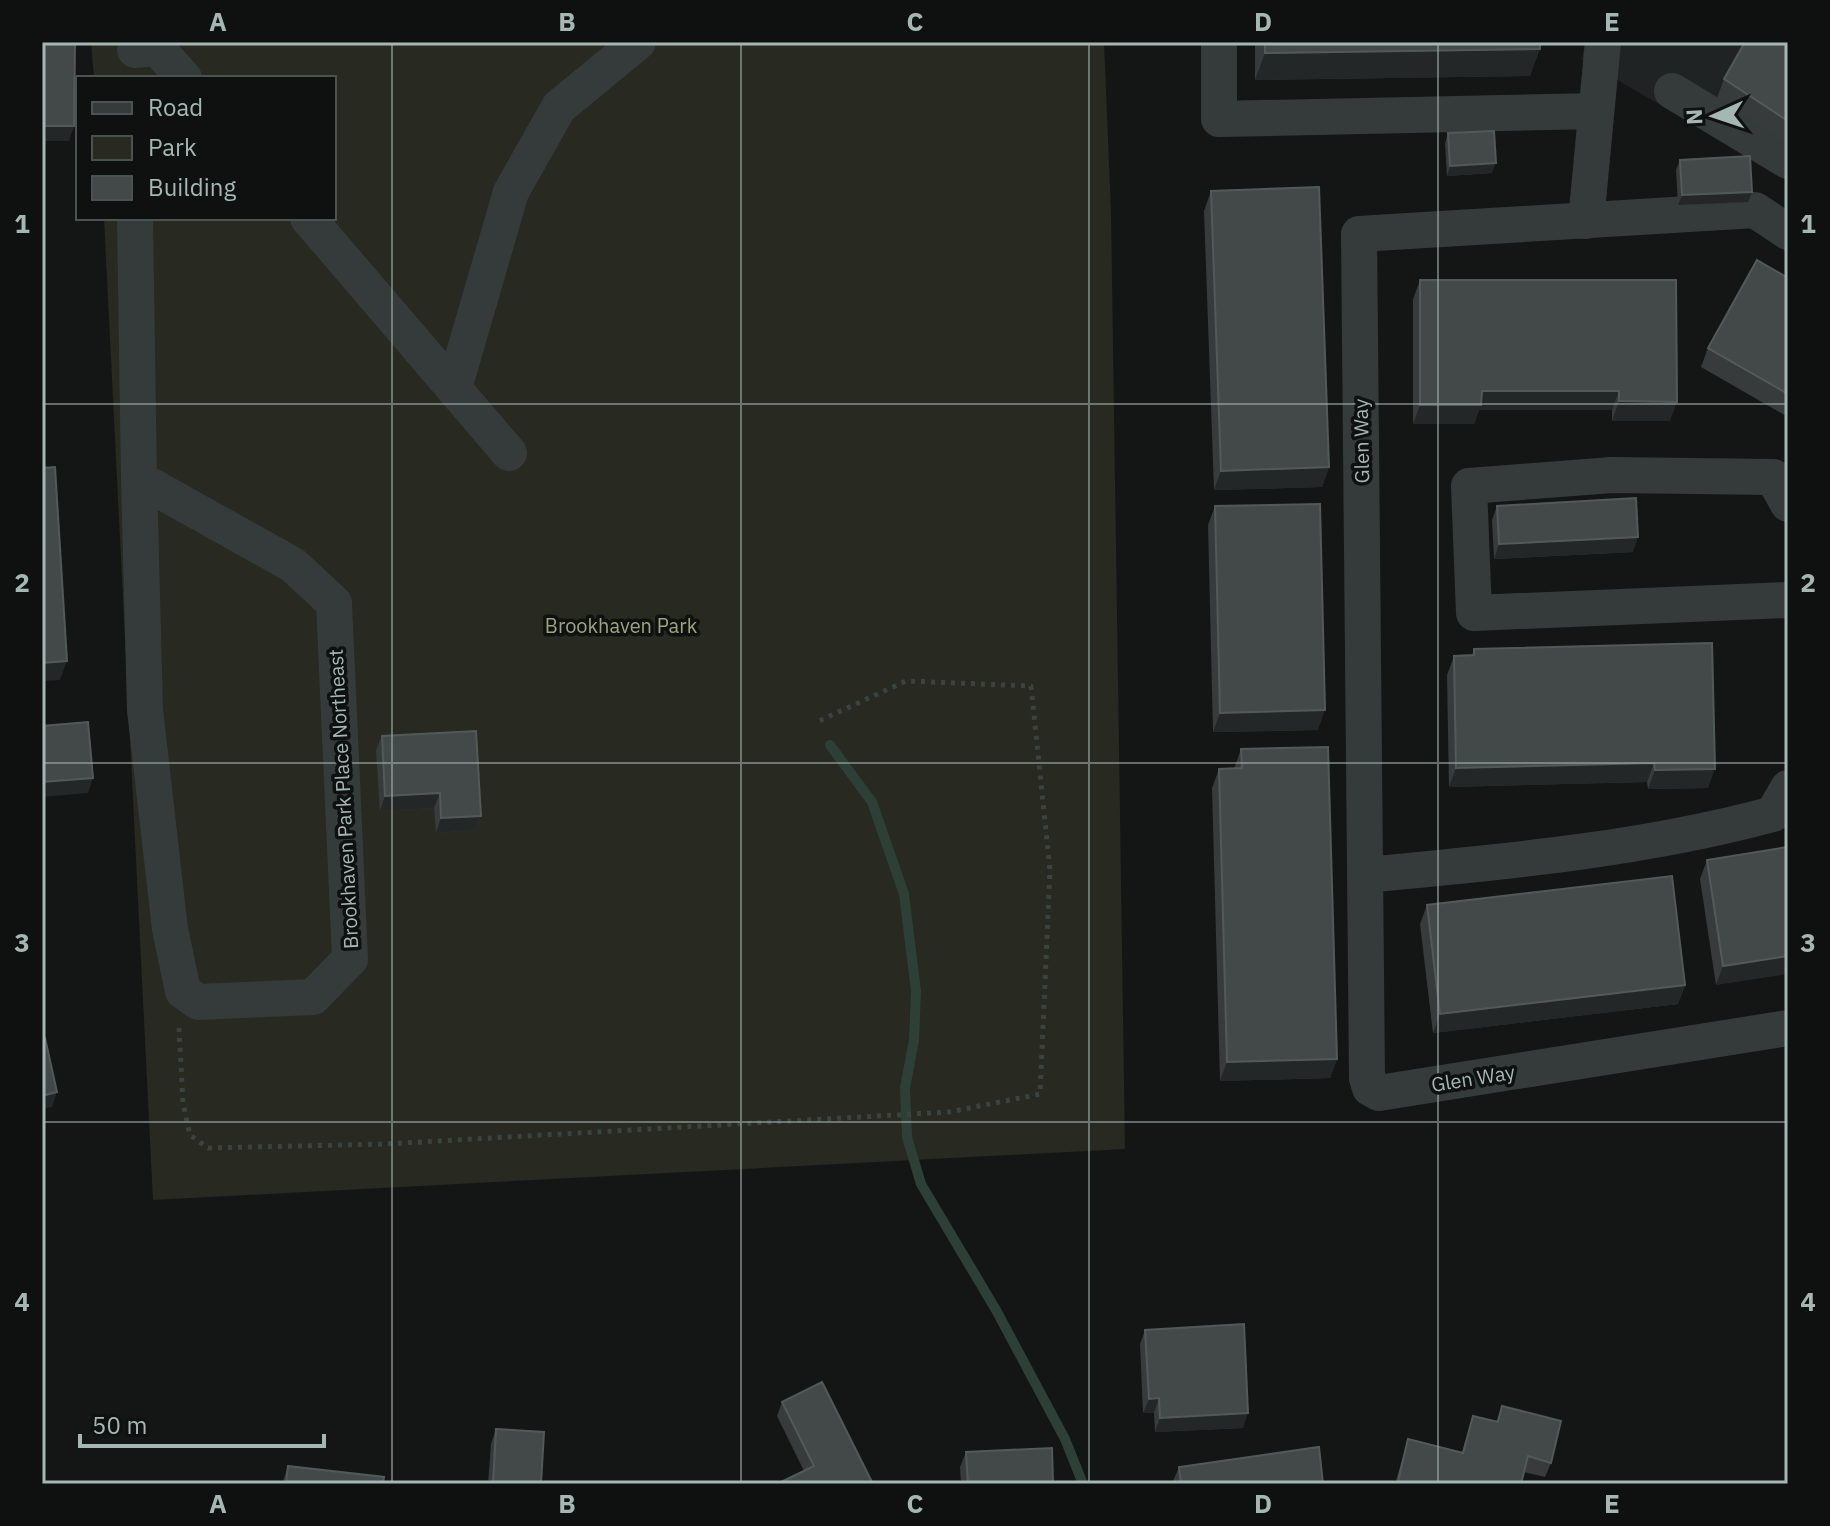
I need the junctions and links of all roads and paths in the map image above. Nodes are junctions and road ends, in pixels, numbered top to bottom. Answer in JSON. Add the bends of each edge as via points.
{"nodes":[{"id":1,"x":638,"y":42,"type":"edge"},
{"id":2,"x":1219,"y":42,"type":"edge"},
{"id":3,"x":1603,"y":42,"type":"edge"},
{"id":4,"x":134,"y":57,"type":"edge"},
{"id":5,"x":182,"y":76,"type":"edge"},
{"id":6,"x":1672,"y":91,"type":"dead end"},
{"id":7,"x":1595,"y":111,"type":"junction"},
{"id":8,"x":1788,"y":161,"type":"edge"},
{"id":9,"x":135,"y":220,"type":"edge"},
{"id":10,"x":310,"y":220,"type":"edge"},
{"id":11,"x":1586,"y":221,"type":"junction"},
{"id":12,"x":1788,"y":232,"type":"edge"},
{"id":13,"x":454,"y":388,"type":"junction"},
{"id":14,"x":509,"y":453,"type":"dead end"},
{"id":15,"x":139,"y":479,"type":"junction"},
{"id":16,"x":1788,"y":504,"type":"edge"},
{"id":17,"x":1788,"y":600,"type":"edge"},
{"id":18,"x":819,"y":721,"type":"dead end"},
{"id":19,"x":1788,"y":788,"type":"edge"},
{"id":20,"x":1365,"y":875,"type":"junction"},
{"id":21,"x":183,"y":991,"type":"junction"},
{"id":22,"x":1788,"y":1028,"type":"edge"}],
"edges":[{"from":1,"to":13,"type":"street","via":[[559,107],[511,192]]},
{"from":2,"to":7,"type":"street","via":[[1219,119]]},
{"from":3,"to":7,"type":"street"},
{"from":4,"to":5,"type":"street","via":[[157,48]]},
{"from":6,"to":8,"type":"street"},
{"from":7,"to":11,"type":"street"},
{"from":9,"to":15,"type":"street"},
{"from":10,"to":13,"type":"street"},
{"from":11,"to":12,"type":"street","name":"Glen Way","via":[[1755,210]]},
{"from":11,"to":20,"type":"street","name":"Glen Way","via":[[1359,234]]},
{"from":13,"to":14,"type":"street"},
{"from":15,"to":21,"type":"street","via":[[145,710],[170,929]]},
{"from":15,"to":21,"type":"street","name":"Brookhaven Park Place Northeast","via":[[293,565],[334,603],[350,959],[313,997],[198,1002]]},
{"from":16,"to":17,"type":"street","via":[[1773,477],[1612,475],[1469,486],[1474,613]]},
{"from":18,"to":21,"type":"path","via":[[906,681],[1031,686],[1050,870],[1040,1094],[928,1113],[385,1144],[208,1148],[190,1135],[183,1103]]},
{"from":19,"to":20,"type":"street","via":[[1773,814],[1699,834],[1499,863]]},
{"from":20,"to":22,"type":"street","name":"Glen Way","via":[[1367,1078],[1379,1093]]}]}
